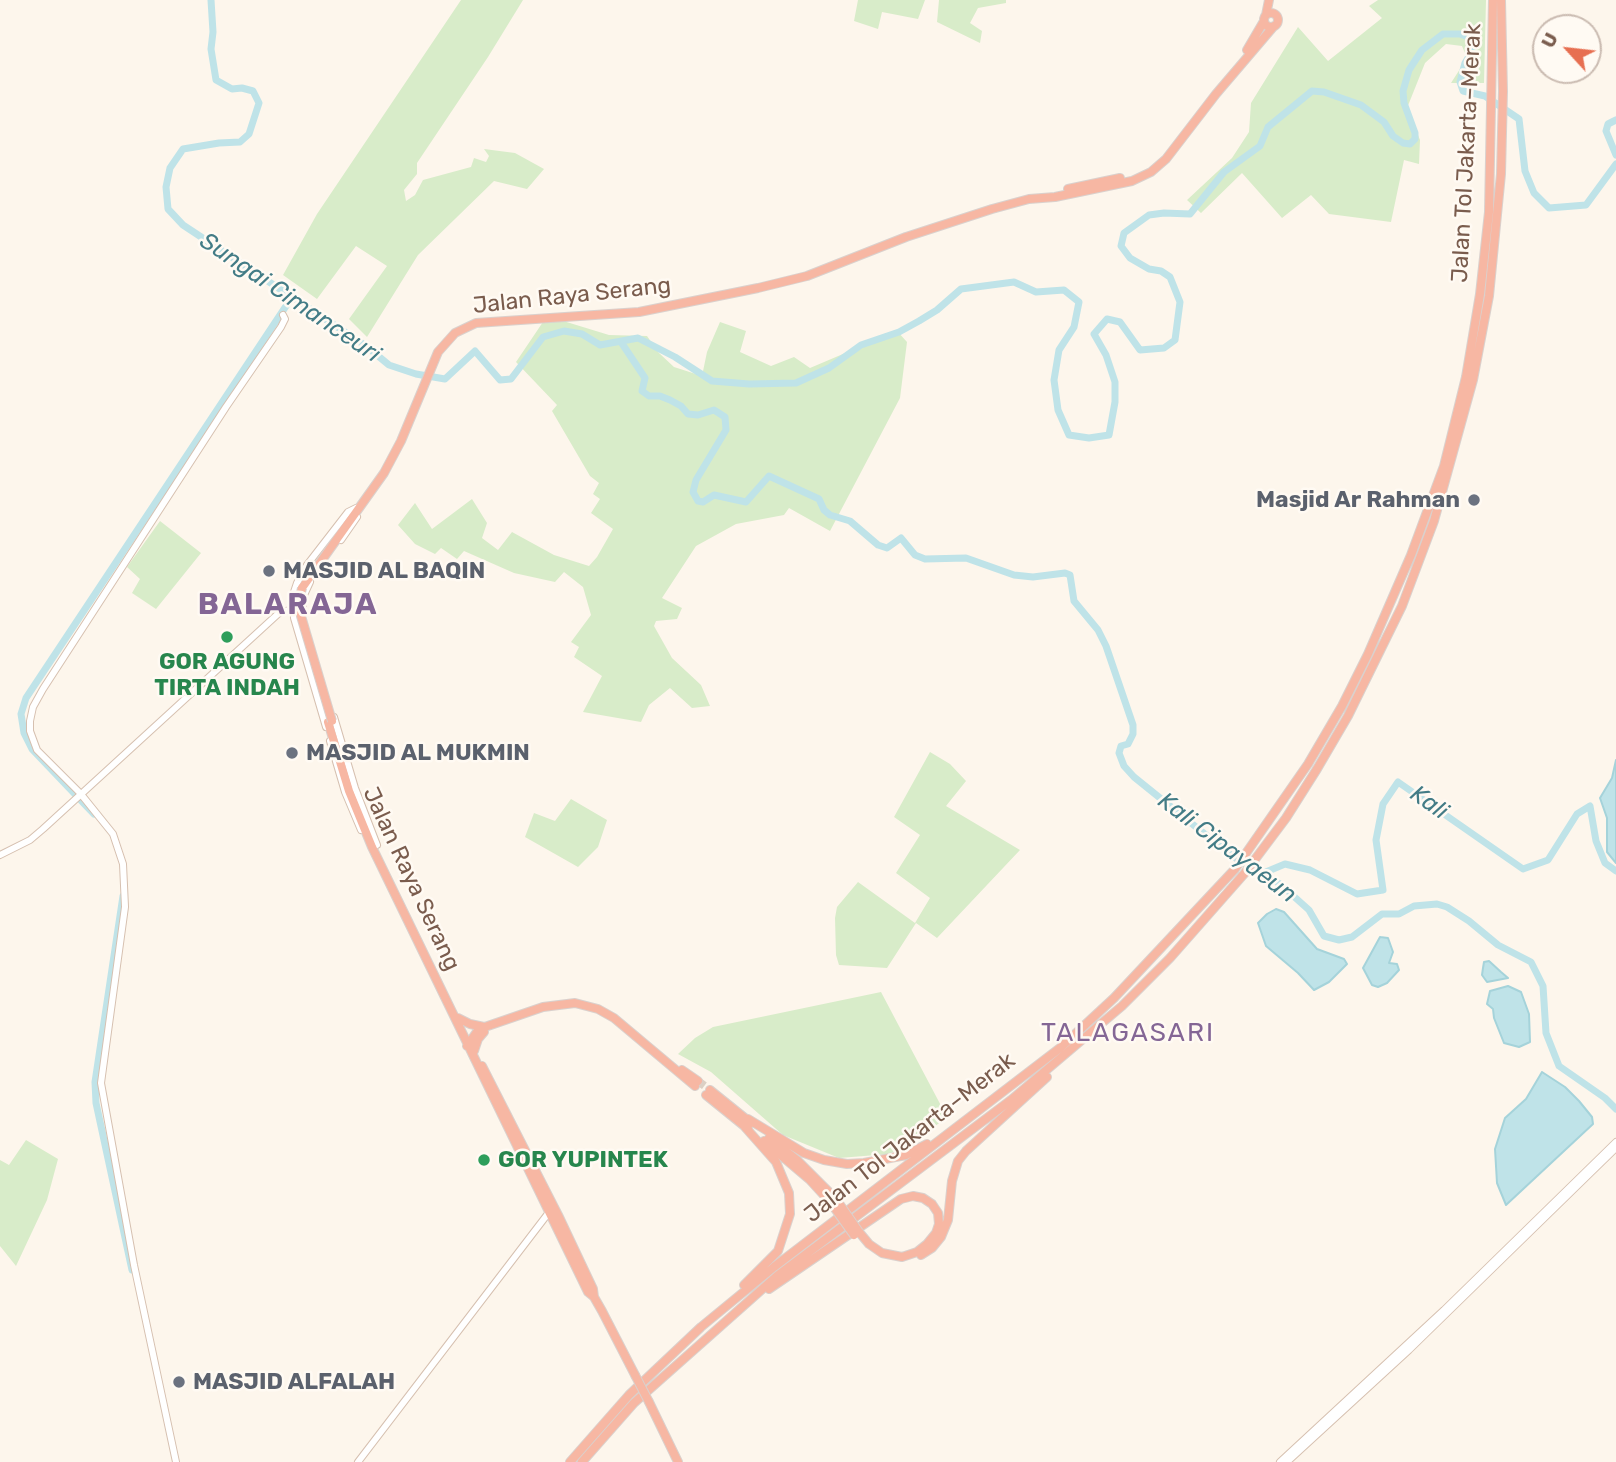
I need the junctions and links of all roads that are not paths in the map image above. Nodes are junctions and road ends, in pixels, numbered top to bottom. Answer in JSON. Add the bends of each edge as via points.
{"nodes":[{"id":1,"x":1271,"y":0,"type":"edge"},
{"id":2,"x":1493,"y":0,"type":"edge"},
{"id":3,"x":1501,"y":0,"type":"edge"},
{"id":4,"x":1268,"y":16,"type":"junction"},
{"id":5,"x":1238,"y":66,"type":"junction"},
{"id":6,"x":284,"y":315,"type":"dead end"},
{"id":7,"x":357,"y":508,"type":"junction"},
{"id":8,"x":293,"y":595,"type":"junction"},
{"id":9,"x":293,"y":609,"type":"junction"},
{"id":10,"x":304,"y":610,"type":"junction"},
{"id":11,"x":279,"y":613,"type":"junction"},
{"id":12,"x":297,"y":631,"type":"junction"},
{"id":13,"x":309,"y":631,"type":"junction"},
{"id":14,"x":331,"y":707,"type":"junction"},
{"id":15,"x":321,"y":712,"type":"junction"},
{"id":16,"x":80,"y":794,"type":"junction"},
{"id":17,"x":374,"y":846,"type":"junction"},
{"id":18,"x":0,"y":855,"type":"edge"},
{"id":19,"x":1114,"y":998,"type":"junction"},
{"id":20,"x":1122,"y":1006,"type":"junction"},
{"id":21,"x":458,"y":1020,"type":"junction"},
{"id":22,"x":485,"y":1027,"type":"junction"},
{"id":23,"x":471,"y":1046,"type":"junction"},
{"id":24,"x":1060,"y":1048,"type":"junction"},
{"id":25,"x":1065,"y":1056,"type":"junction"},
{"id":26,"x":696,"y":1084,"type":"tunnel mouth"},
{"id":27,"x":708,"y":1093,"type":"tunnel mouth"},
{"id":28,"x":746,"y":1123,"type":"junction"},
{"id":29,"x":1616,"y":1142,"type":"edge"},
{"id":30,"x":1616,"y":1149,"type":"edge"},
{"id":31,"x":552,"y":1210,"type":"junction"},
{"id":32,"x":857,"y":1233,"type":"junction"},
{"id":33,"x":741,"y":1307,"type":"junction"},
{"id":34,"x":701,"y":1327,"type":"junction"},
{"id":35,"x":176,"y":1462,"type":"edge"},
{"id":36,"x":358,"y":1462,"type":"edge"},
{"id":37,"x":570,"y":1462,"type":"edge"},
{"id":38,"x":582,"y":1462,"type":"edge"},
{"id":39,"x":678,"y":1462,"type":"edge"},
{"id":40,"x":1280,"y":1462,"type":"edge"},
{"id":41,"x":1287,"y":1462,"type":"edge"}],
"edges":[{"from":1,"to":4,"type":"highway","name":"Jalan Raya Serang"},
{"from":2,"to":19,"type":"highway","name":"Jalan Tol Jakarta–Merak","via":[[1489,212],[1466,377],[1444,467],[1391,603],[1342,706],[1301,774],[1235,869]]},
{"from":3,"to":20,"type":"highway","name":"Jalan Tol Jakarta–Merak","via":[[1503,133],[1482,338],[1434,521],[1402,606],[1348,716],[1286,818],[1244,874]]},
{"from":4,"to":5,"type":"highway","name":"Jalan Raya Serang"},
{"from":4,"to":5,"type":"highway","name":"Jalan Raya Serang","via":[[1268,26],[1274,26]]},
{"from":5,"to":7,"type":"highway","name":"Jalan Raya Serang","via":[[1169,150],[1155,164],[1133,175],[938,226],[807,276],[758,288],[639,312],[476,323],[455,333],[433,364],[384,473]]},
{"from":6,"to":16,"type":"street","via":[[281,327],[33,707],[30,732],[37,750]]},
{"from":7,"to":8,"type":"street","via":[[348,512],[307,565]]},
{"from":7,"to":10,"type":"street","via":[[351,526],[304,594]]},
{"from":7,"to":17,"type":"highway","name":"Jalan Raya Serang","bridge":true,"via":[[302,580],[296,606],[358,812]]},
{"from":8,"to":9,"type":"street"},
{"from":8,"to":11,"type":"street"},
{"from":9,"to":10,"type":"street"},
{"from":9,"to":11,"type":"street"},
{"from":9,"to":12,"type":"street"},
{"from":10,"to":13,"type":"street"},
{"from":11,"to":16,"type":"street"},
{"from":12,"to":13,"type":"street"},
{"from":12,"to":15,"type":"street"},
{"from":13,"to":14,"type":"street"},
{"from":14,"to":15,"type":"street"},
{"from":14,"to":17,"type":"street"},
{"from":15,"to":17,"type":"street","via":[[349,802]]},
{"from":16,"to":18,"type":"street","via":[[30,840]]},
{"from":16,"to":35,"type":"street","via":[[113,834],[125,876],[125,907],[101,1083]]},
{"from":17,"to":21,"type":"highway","name":"Jalan Raya Serang"},
{"from":19,"to":20,"type":"highway"},
{"from":19,"to":24,"type":"highway","name":"Jalan Tol Jakarta–Merak"},
{"from":20,"to":25,"type":"highway","name":"Jalan Tol Jakarta–Merak"},
{"from":21,"to":22,"type":"highway"},
{"from":21,"to":23,"type":"highway","name":"Jalan Raya Serang"},
{"from":22,"to":23,"type":"highway"},
{"from":22,"to":26,"type":"highway","via":[[553,1004],[598,1009]]},
{"from":23,"to":31,"type":"highway","name":"Jalan Raya Serang"},
{"from":24,"to":28,"type":"highway","via":[[937,1138],[906,1155],[864,1164],[824,1160]]},
{"from":24,"to":34,"type":"highway","name":"Jalan Tol Jakarta–Merak"},
{"from":25,"to":32,"type":"highway","via":[[958,1161],[948,1220],[932,1248],[918,1257],[890,1260],[879,1257]]},
{"from":25,"to":33,"type":"highway","name":"Jalan Tol Jakarta–Merak"},
{"from":27,"to":28,"type":"highway"},
{"from":28,"to":32,"type":"highway","bridge":true,"via":[[798,1161]]},
{"from":28,"to":34,"type":"highway","via":[[785,1180],[788,1225],[774,1256]]},
{"from":29,"to":40,"type":"street"},
{"from":30,"to":41,"type":"street"},
{"from":31,"to":36,"type":"street"},
{"from":31,"to":39,"type":"highway","name":"Jalan Raya Serang","bridge":true},
{"from":32,"to":33,"type":"highway","via":[[882,1253],[902,1257],[927,1244],[936,1233],[938,1213],[923,1198],[901,1199]]},
{"from":33,"to":38,"type":"highway","name":"Jalan Tol Jakarta–Merak","via":[[635,1403]]},
{"from":34,"to":37,"type":"highway","name":"Jalan Tol Jakarta–Merak","via":[[629,1395]]}]}
